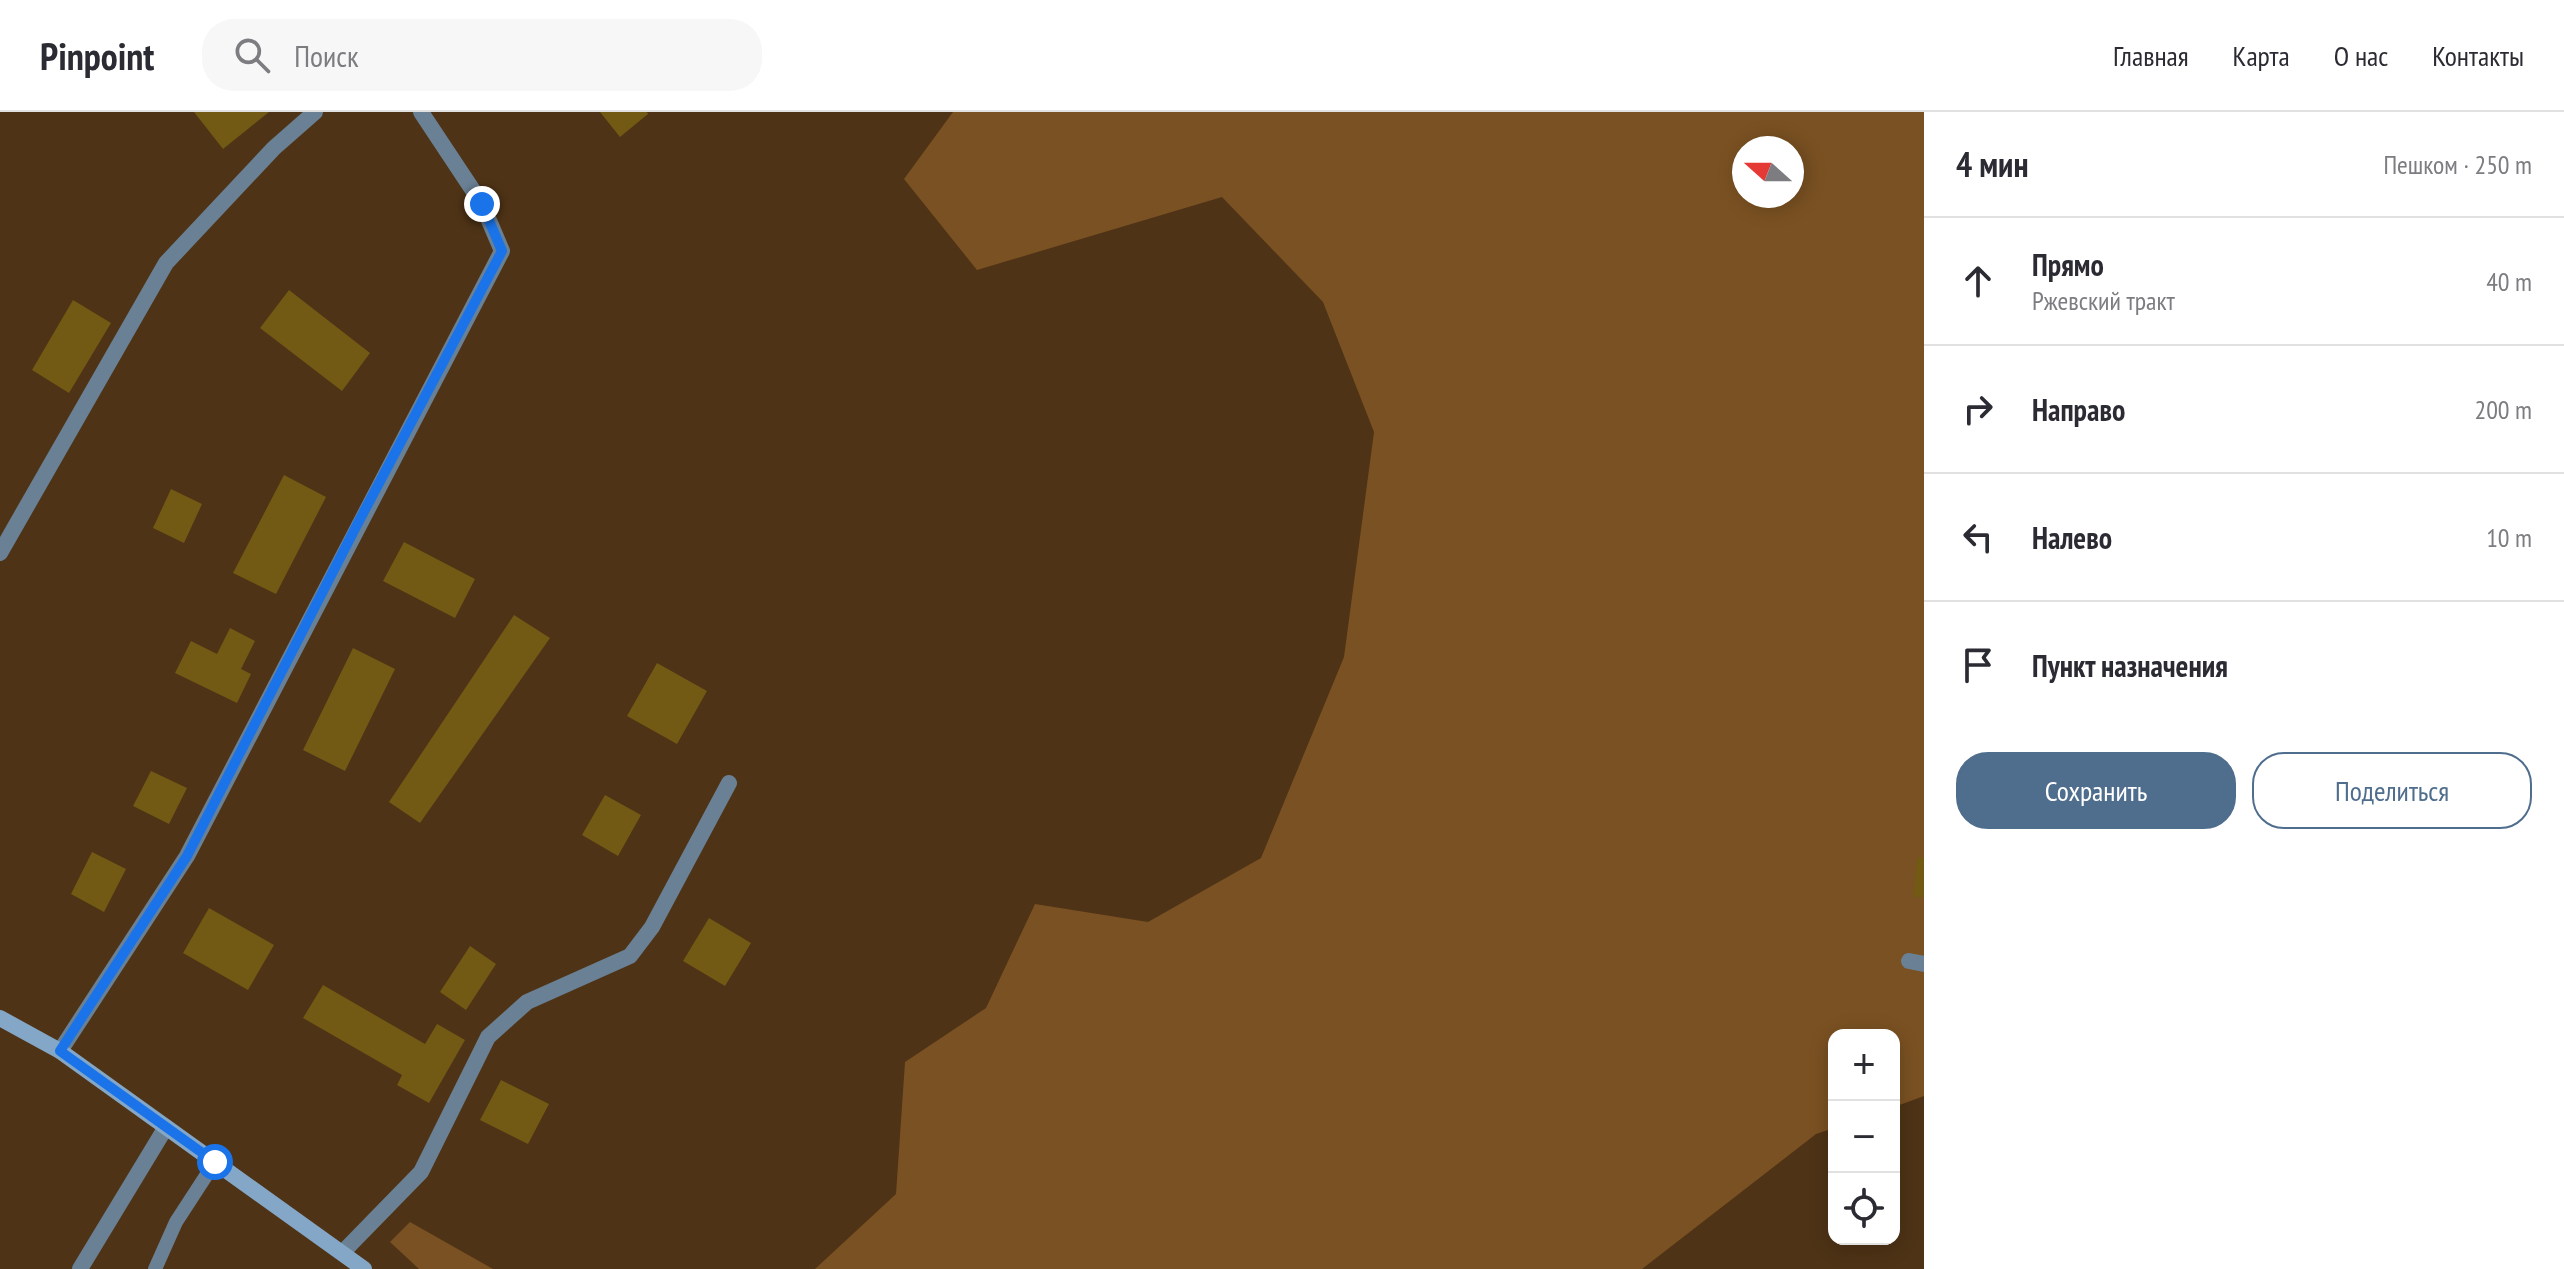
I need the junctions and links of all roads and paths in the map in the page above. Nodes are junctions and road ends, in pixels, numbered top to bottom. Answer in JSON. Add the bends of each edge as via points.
{"nodes":[{"id":1,"x":315,"y":112,"type":"edge"},
{"id":2,"x":421,"y":112,"type":"edge"},
{"id":3,"x":0,"y":553,"type":"edge"},
{"id":4,"x":729,"y":783,"type":"dead end"},
{"id":5,"x":0,"y":1018,"type":"edge"},
{"id":6,"x":60,"y":1051,"type":"junction"},
{"id":7,"x":166,"y":1127,"type":"junction"},
{"id":8,"x":215,"y":1162,"type":"junction"},
{"id":9,"x":343,"y":1252,"type":"junction"},
{"id":10,"x":80,"y":1269,"type":"edge"},
{"id":11,"x":155,"y":1269,"type":"edge"},
{"id":12,"x":364,"y":1269,"type":"edge"}],
"edges":[{"from":1,"to":3,"type":"street","via":[[166,263]]},
{"from":2,"to":6,"type":"street","via":[[482,204],[502,251],[187,856]]},
{"from":4,"to":9,"type":"street","via":[[652,927],[630,956],[527,1002],[488,1037],[421,1172]]},
{"from":5,"to":6,"type":"main road"},
{"from":6,"to":7,"type":"main road"},
{"from":7,"to":8,"type":"main road"},
{"from":7,"to":10,"type":"street"},
{"from":8,"to":9,"type":"main road"},
{"from":8,"to":11,"type":"lane","via":[[176,1222]]},
{"from":9,"to":12,"type":"main road"}]}
